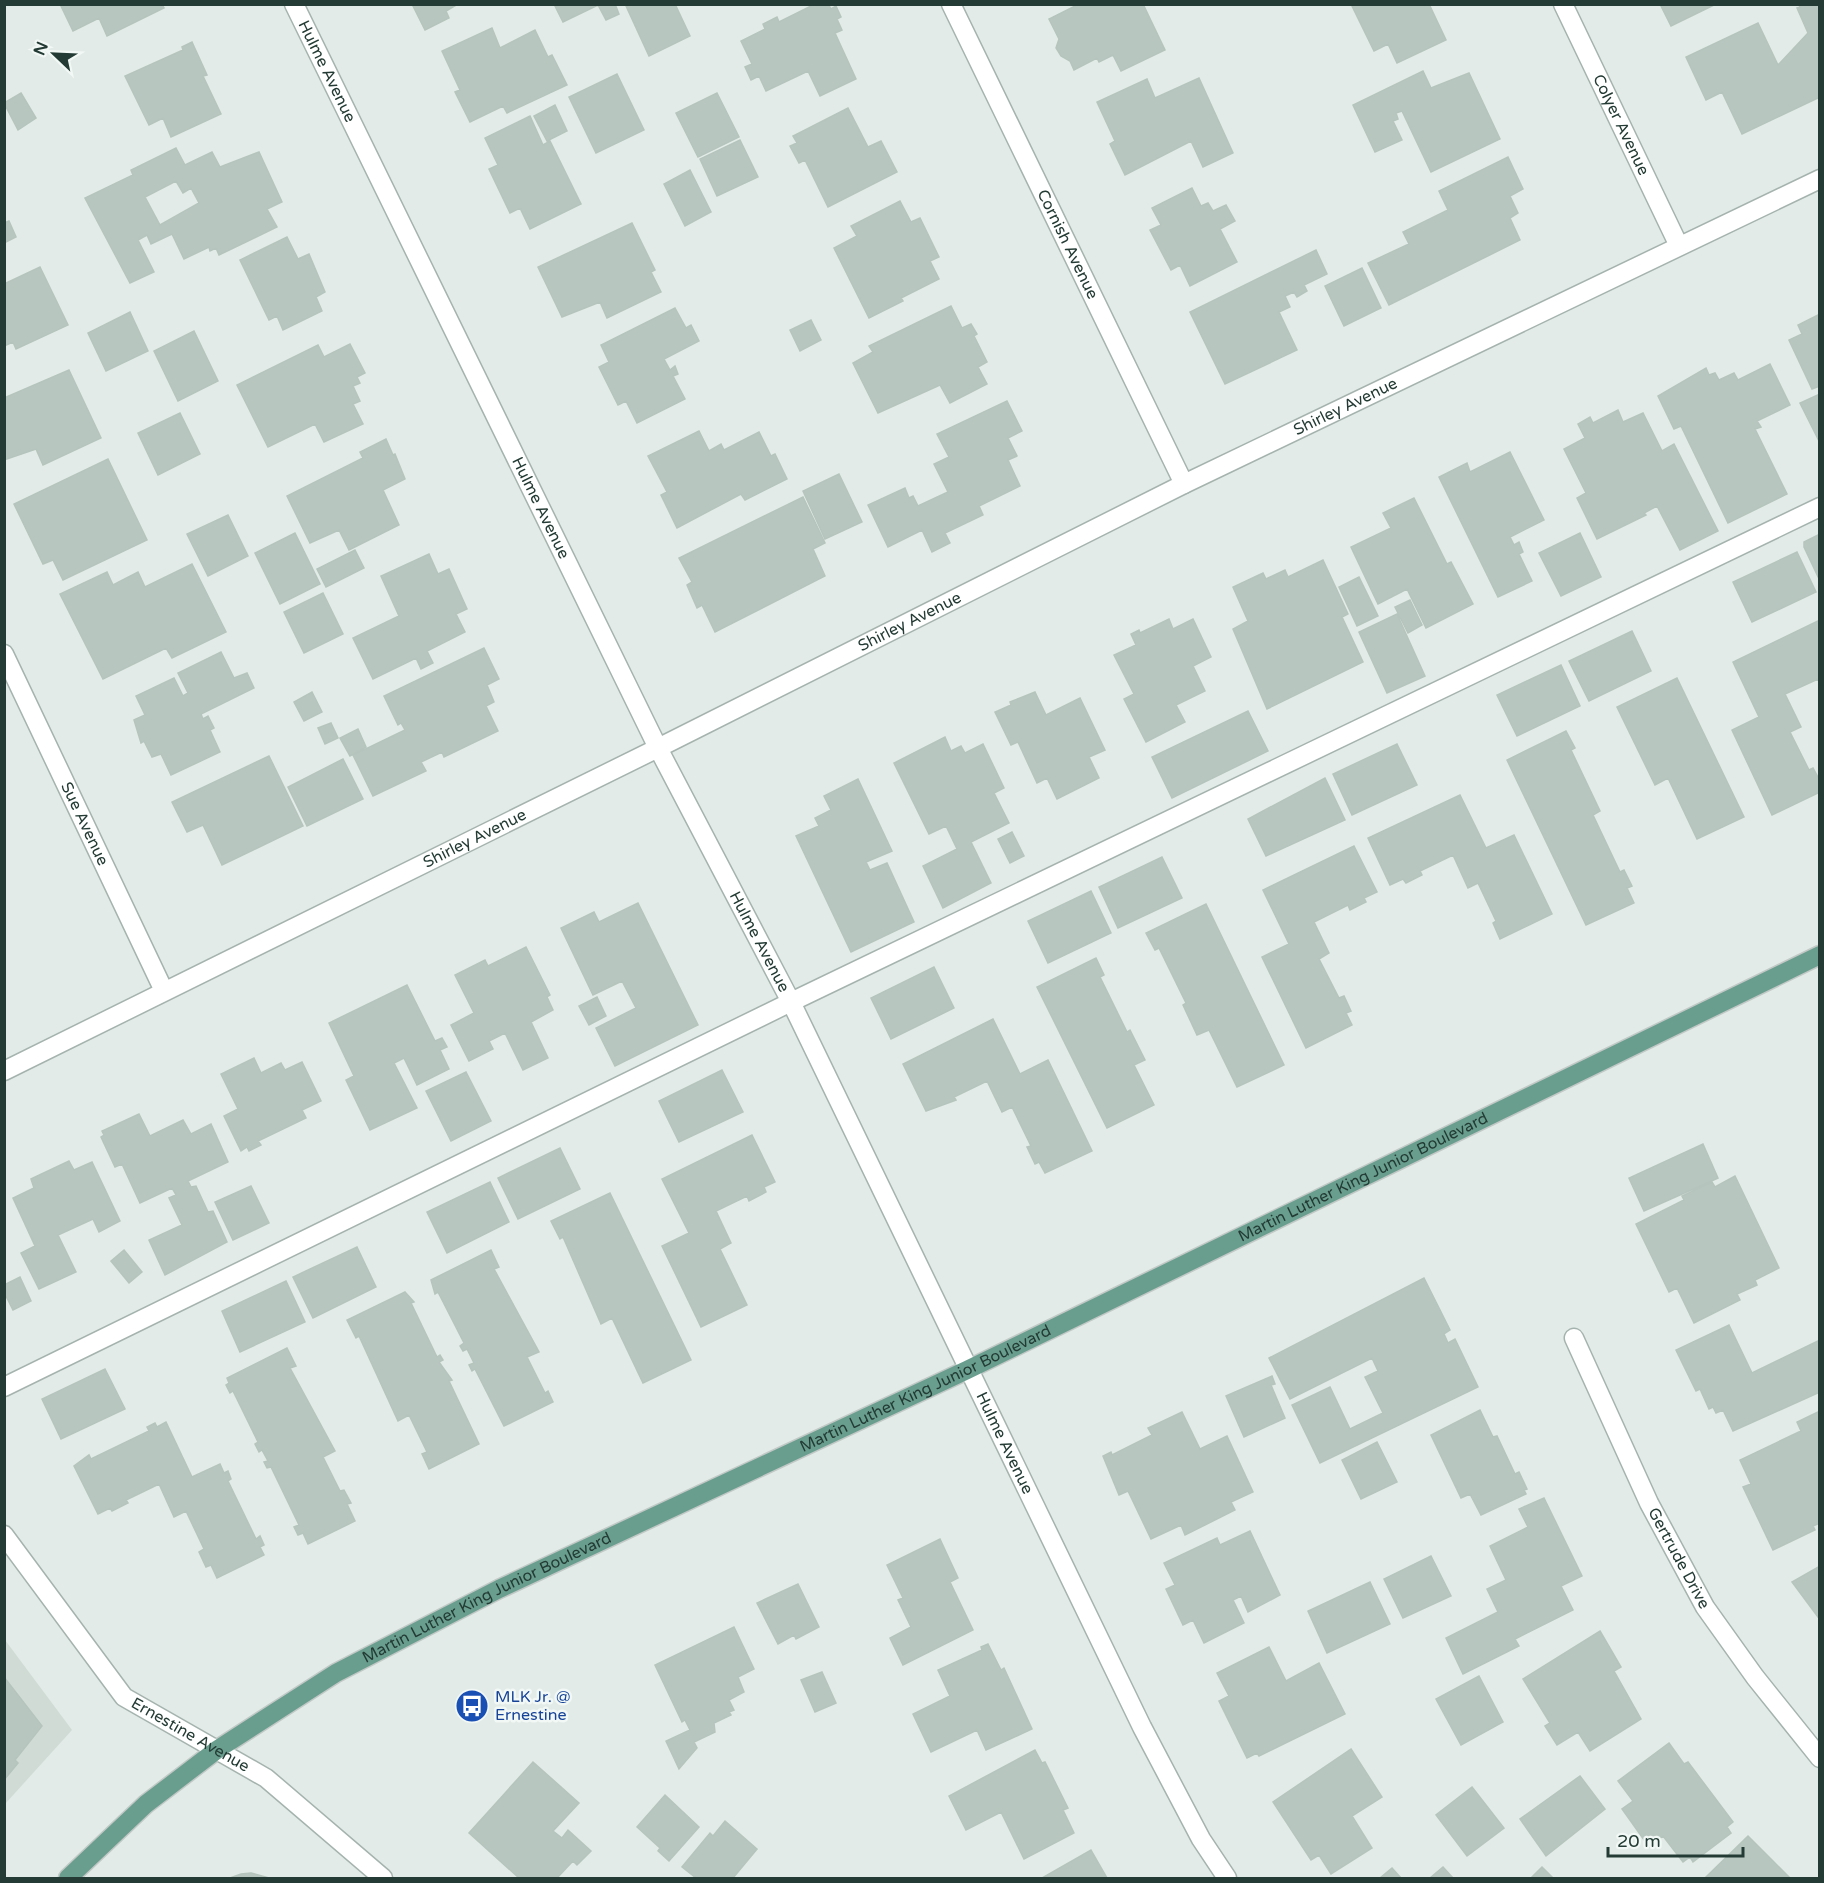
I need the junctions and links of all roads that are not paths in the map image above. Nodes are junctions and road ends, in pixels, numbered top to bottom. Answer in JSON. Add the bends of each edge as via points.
{"nodes":[{"id":1,"x":294,"y":4,"type":"edge"},
{"id":2,"x":951,"y":4,"type":"edge"},
{"id":3,"x":1563,"y":4,"type":"edge"},
{"id":4,"x":1820,"y":179,"type":"edge"},
{"id":5,"x":1679,"y":246,"type":"junction"},
{"id":6,"x":1184,"y":484,"type":"junction"},
{"id":7,"x":1820,"y":507,"type":"edge"},
{"id":8,"x":4,"y":654,"type":"edge"},
{"id":9,"x":658,"y":748,"type":"junction"},
{"id":10,"x":1820,"y":955,"type":"edge"},
{"id":11,"x":164,"y":991,"type":"junction"},
{"id":12,"x":791,"y":1002,"type":"junction"},
{"id":13,"x":4,"y":1071,"type":"edge"},
{"id":14,"x":1574,"y":1338,"type":"dead end"},
{"id":15,"x":967,"y":1370,"type":"junction"},
{"id":16,"x":4,"y":1387,"type":"edge"},
{"id":17,"x":4,"y":1535,"type":"edge"},
{"id":18,"x":218,"y":1749,"type":"junction"},
{"id":19,"x":1820,"y":1758,"type":"edge"},
{"id":20,"x":68,"y":1878,"type":"edge"},
{"id":21,"x":383,"y":1878,"type":"edge"},
{"id":22,"x":1227,"y":1878,"type":"edge"}],
"edges":[{"from":1,"to":9,"type":"street","name":"Hulme Avenue"},
{"from":2,"to":6,"type":"street","name":"Cornish Avenue"},
{"from":3,"to":5,"type":"street","name":"Colyer Avenue"},
{"from":4,"to":5,"type":"street","name":"Shirley Avenue"},
{"from":5,"to":6,"type":"street","name":"Shirley Avenue"},
{"from":6,"to":9,"type":"street","name":"Shirley Avenue"},
{"from":7,"to":12,"type":"street"},
{"from":8,"to":11,"type":"street","name":"Sue Avenue"},
{"from":9,"to":11,"type":"street","name":"Shirley Avenue"},
{"from":9,"to":12,"type":"street","name":"Hulme Avenue"},
{"from":10,"to":15,"type":"main road","name":"Martin Luther King Junior Boulevard"},
{"from":11,"to":13,"type":"street","name":"Shirley Avenue"},
{"from":12,"to":15,"type":"street","name":"Hulme Avenue"},
{"from":12,"to":16,"type":"street"},
{"from":14,"to":19,"type":"street","name":"Gertrude Drive","via":[[1649,1503],[1705,1607]]},
{"from":15,"to":18,"type":"main road","name":"Martin Luther King Junior Boulevard","via":[[499,1589],[336,1673]]},
{"from":15,"to":22,"type":"street","name":"Hulme Avenue","via":[[1142,1727],[1201,1839]]},
{"from":17,"to":18,"type":"street","name":"Ernestine Avenue","via":[[124,1697]]},
{"from":18,"to":20,"type":"main road","name":"Martin Luther King Junior Boulevard","via":[[146,1804]]},
{"from":18,"to":21,"type":"street","name":"Ernestine Avenue","via":[[266,1778]]}]}
